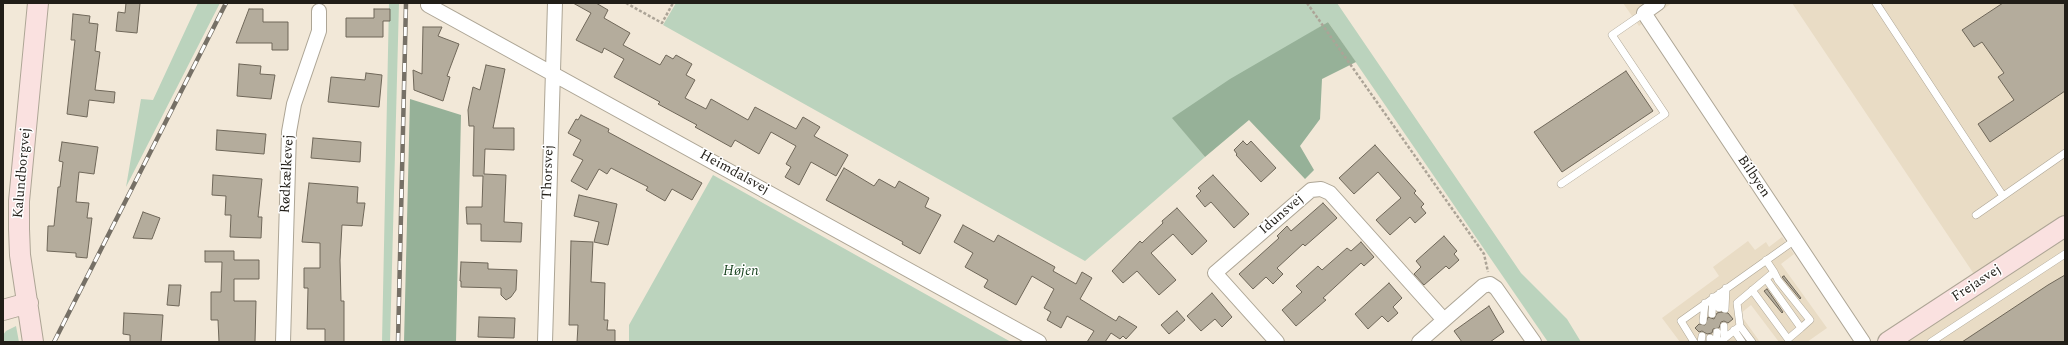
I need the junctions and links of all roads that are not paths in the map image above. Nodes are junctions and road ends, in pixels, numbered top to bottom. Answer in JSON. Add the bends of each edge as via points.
{"nodes":[{"id":1,"x":38,"y":3,"type":"edge"},
{"id":2,"x":555,"y":3,"type":"edge"},
{"id":3,"x":1658,"y":3,"type":"edge"},
{"id":4,"x":1876,"y":3,"type":"edge"},
{"id":5,"x":428,"y":5,"type":"dead end"},
{"id":6,"x":1641,"y":8,"type":"edge"},
{"id":7,"x":319,"y":10,"type":"dead end"},
{"id":8,"x":552,"y":73,"type":"junction"},
{"id":9,"x":2065,"y":153,"type":"edge"},
{"id":10,"x":1561,"y":184,"type":"dead end"},
{"id":11,"x":2003,"y":196,"type":"junction"},
{"id":12,"x":1976,"y":215,"type":"dead end"},
{"id":13,"x":2065,"y":226,"type":"edge"},
{"id":14,"x":1795,"y":240,"type":"junction"},
{"id":15,"x":2065,"y":254,"type":"edge"},
{"id":16,"x":1766,"y":260,"type":"junction"},
{"id":17,"x":1774,"y":272,"type":"junction"},
{"id":18,"x":1766,"y":279,"type":"junction"},
{"id":19,"x":1726,"y":288,"type":"junction"},
{"id":20,"x":1752,"y":290,"type":"junction"},
{"id":21,"x":1720,"y":293,"type":"junction"},
{"id":22,"x":1714,"y":297,"type":"junction"},
{"id":23,"x":28,"y":303,"type":"junction"},
{"id":24,"x":1706,"y":303,"type":"junction"},
{"id":25,"x":3,"y":310,"type":"edge"},
{"id":26,"x":1712,"y":314,"type":"dead end"},
{"id":27,"x":1444,"y":320,"type":"junction"},
{"id":28,"x":1703,"y":321,"type":"dead end"},
{"id":29,"x":1724,"y":326,"type":"dead end"},
{"id":30,"x":1737,"y":328,"type":"junction"},
{"id":31,"x":1801,"y":328,"type":"junction"},
{"id":32,"x":1717,"y":332,"type":"dead end"},
{"id":33,"x":1426,"y":340,"type":"edge"},
{"id":34,"x":1712,"y":341,"type":"edge"},
{"id":35,"x":1723,"y":341,"type":"edge"},
{"id":36,"x":33,"y":342,"type":"edge"},
{"id":37,"x":283,"y":342,"type":"edge"},
{"id":38,"x":545,"y":342,"type":"edge"},
{"id":39,"x":1039,"y":342,"type":"edge"},
{"id":40,"x":1277,"y":342,"type":"edge"},
{"id":41,"x":1534,"y":342,"type":"edge"},
{"id":42,"x":1694,"y":342,"type":"edge"},
{"id":43,"x":1742,"y":342,"type":"edge"},
{"id":44,"x":1752,"y":342,"type":"edge"},
{"id":45,"x":1863,"y":342,"type":"edge"},
{"id":46,"x":1888,"y":342,"type":"edge"},
{"id":47,"x":1930,"y":342,"type":"edge"}],
"edges":[{"from":1,"to":23,"type":"street","name":"Kalundborgvej","via":[[19,205],[20,251]]},
{"from":2,"to":8,"type":"street","name":"Thorsvej"},
{"from":3,"to":6,"type":"street"},
{"from":4,"to":11,"type":"lane"},
{"from":5,"to":8,"type":"street","name":"Heimdalsvej"},
{"from":6,"to":10,"type":"lane","via":[[1612,35],[1665,114]]},
{"from":6,"to":14,"type":"street","name":"Bilbyen"},
{"from":7,"to":37,"type":"street","name":"Rødkælkevej","via":[[319,31],[294,104],[289,132]]},
{"from":8,"to":38,"type":"street","name":"Thorsvej"},
{"from":8,"to":39,"type":"street","name":"Heimdalsvej"},
{"from":9,"to":11,"type":"lane"},
{"from":11,"to":12,"type":"lane"},
{"from":13,"to":46,"type":"street","name":"Frejasvej"},
{"from":14,"to":16,"type":"lane"},
{"from":14,"to":45,"type":"street","name":"Bilbyen"},
{"from":15,"to":47,"type":"lane"},
{"from":16,"to":17,"type":"lane"},
{"from":16,"to":19,"type":"lane"},
{"from":17,"to":18,"type":"lane"},
{"from":17,"to":31,"type":"lane","via":[[1810,320]]},
{"from":18,"to":20,"type":"lane"},
{"from":18,"to":31,"type":"lane"},
{"from":19,"to":21,"type":"lane"},
{"from":19,"to":21,"type":"lane","via":[[1722,309]]},
{"from":20,"to":30,"type":"lane","via":[[1737,303]]},
{"from":20,"to":31,"type":"lane","via":[[1788,339]]},
{"from":21,"to":22,"type":"lane"},
{"from":22,"to":24,"type":"lane"},
{"from":22,"to":26,"type":"lane"},
{"from":23,"to":25,"type":"street"},
{"from":23,"to":36,"type":"street","name":"Kalundborgvej"},
{"from":24,"to":28,"type":"lane"},
{"from":24,"to":42,"type":"lane","via":[[1681,321]]},
{"from":27,"to":33,"type":"street"},
{"from":27,"to":40,"type":"street","name":"Idunsvej","via":[[1330,193],[1321,189],[1311,190],[1215,273]]},
{"from":27,"to":41,"type":"street","via":[[1483,286],[1490,284],[1496,288]]},
{"from":29,"to":35,"type":"lane"},
{"from":30,"to":35,"type":"lane"},
{"from":30,"to":43,"type":"lane"},
{"from":30,"to":44,"type":"lane"},
{"from":32,"to":34,"type":"lane"}]}
